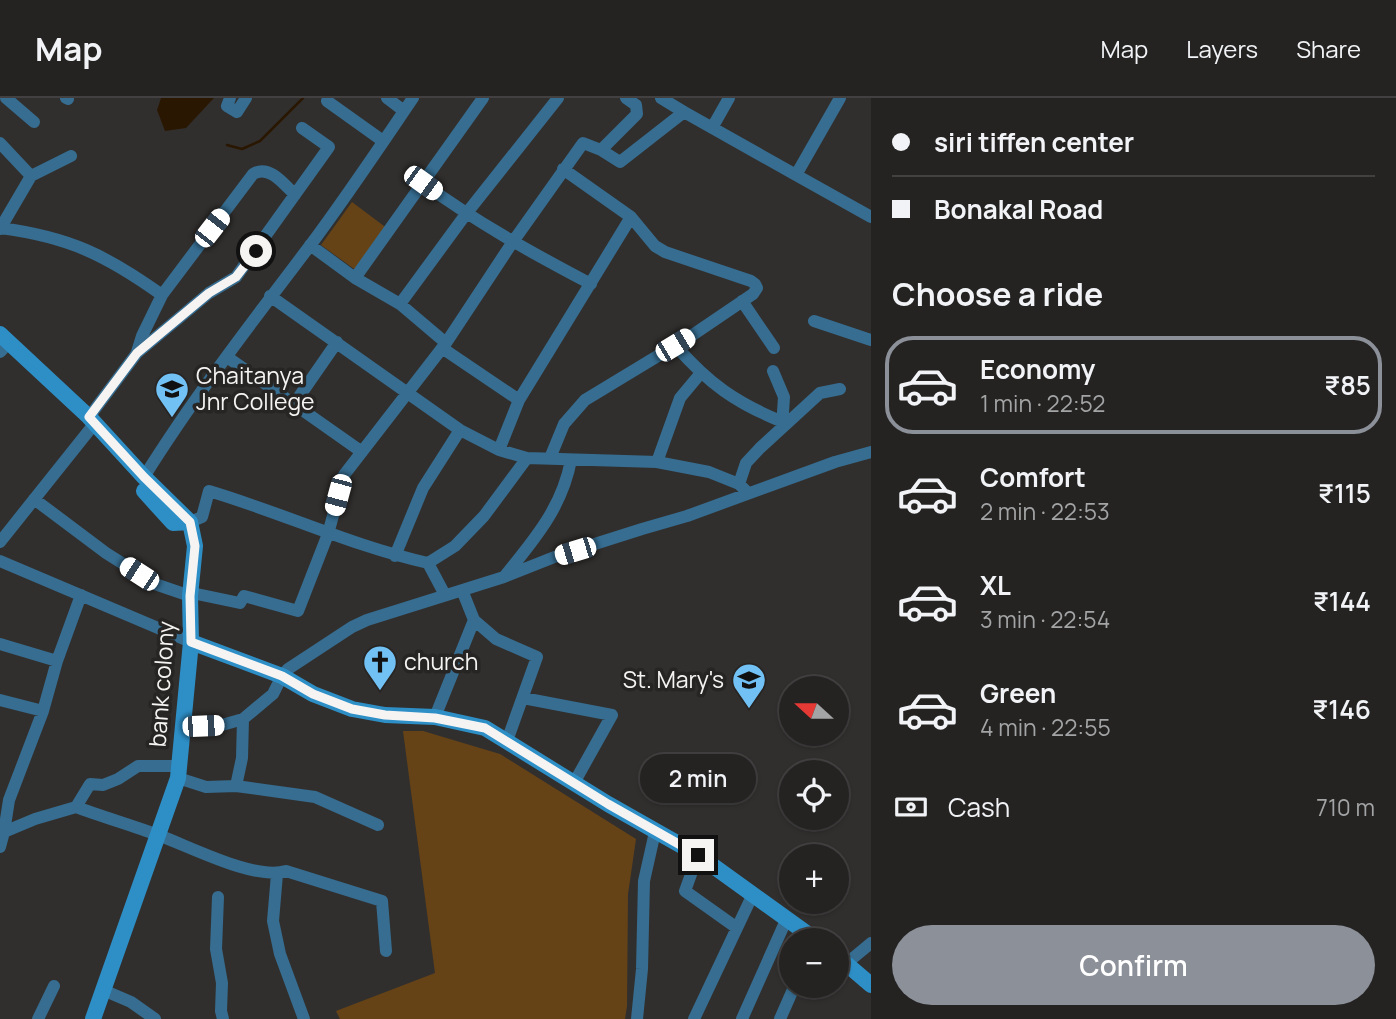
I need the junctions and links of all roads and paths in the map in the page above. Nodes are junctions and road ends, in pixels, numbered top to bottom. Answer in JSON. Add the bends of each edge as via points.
{"nodes":[{"id":1,"x":6,"y":98,"type":"edge"},
{"id":2,"x":230,"y":98,"type":"edge"},
{"id":3,"x":246,"y":98,"type":"edge"},
{"id":4,"x":387,"y":98,"type":"edge"},
{"id":5,"x":413,"y":98,"type":"edge"},
{"id":6,"x":483,"y":98,"type":"edge"},
{"id":7,"x":558,"y":98,"type":"edge"},
{"id":8,"x":626,"y":98,"type":"edge"},
{"id":9,"x":662,"y":98,"type":"edge"},
{"id":10,"x":729,"y":98,"type":"edge"},
{"id":11,"x":840,"y":98,"type":"edge"},
{"id":12,"x":327,"y":101,"type":"dead end"},
{"id":13,"x":404,"y":111,"type":"junction"},
{"id":14,"x":684,"y":113,"type":"junction"},
{"id":15,"x":34,"y":122,"type":"dead end"},
{"id":16,"x":302,"y":128,"type":"dead end"},
{"id":17,"x":712,"y":128,"type":"junction"},
{"id":18,"x":383,"y":141,"type":"junction"},
{"id":19,"x":0,"y":143,"type":"edge"},
{"id":20,"x":601,"y":150,"type":"junction"},
{"id":21,"x":71,"y":156,"type":"dead end"},
{"id":22,"x":563,"y":169,"type":"junction"},
{"id":23,"x":796,"y":175,"type":"junction"},
{"id":24,"x":31,"y":176,"type":"junction"},
{"id":25,"x":423,"y":183,"type":"junction"},
{"id":26,"x":295,"y":195,"type":"junction"},
{"id":27,"x":466,"y":214,"type":"junction"},
{"id":28,"x":631,"y":217,"type":"junction"},
{"id":29,"x":871,"y":217,"type":"edge"},
{"id":30,"x":0,"y":229,"type":"edge"},
{"id":31,"x":512,"y":243,"type":"junction"},
{"id":32,"x":310,"y":246,"type":"junction"},
{"id":33,"x":355,"y":278,"type":"junction"},
{"id":34,"x":591,"y":284,"type":"junction"},
{"id":35,"x":162,"y":295,"type":"junction"},
{"id":36,"x":270,"y":296,"type":"junction"},
{"id":37,"x":742,"y":301,"type":"junction"},
{"id":38,"x":400,"y":304,"type":"junction"},
{"id":39,"x":814,"y":321,"type":"dead end"},
{"id":40,"x":871,"y":340,"type":"edge"},
{"id":41,"x":337,"y":342,"type":"junction"},
{"id":42,"x":1,"y":345,"type":"edge"},
{"id":43,"x":444,"y":345,"type":"junction"},
{"id":44,"x":675,"y":345,"type":"junction"},
{"id":45,"x":774,"y":348,"type":"dead end"},
{"id":46,"x":137,"y":353,"type":"junction"},
{"id":47,"x":228,"y":357,"type":"junction"},
{"id":48,"x":774,"y":372,"type":"dead end"},
{"id":49,"x":700,"y":374,"type":"junction"},
{"id":50,"x":840,"y":388,"type":"dead end"},
{"id":51,"x":408,"y":393,"type":"junction"},
{"id":52,"x":519,"y":400,"type":"junction"},
{"id":53,"x":294,"y":404,"type":"junction"},
{"id":54,"x":91,"y":423,"type":"junction"},
{"id":55,"x":782,"y":426,"type":"junction"},
{"id":56,"x":460,"y":430,"type":"junction"},
{"id":57,"x":499,"y":450,"type":"junction"},
{"id":58,"x":362,"y":452,"type":"junction"},
{"id":59,"x":871,"y":452,"type":"edge"},
{"id":60,"x":527,"y":458,"type":"junction"},
{"id":61,"x":550,"y":458,"type":"junction"},
{"id":62,"x":571,"y":460,"type":"junction"},
{"id":63,"x":657,"y":462,"type":"junction"},
{"id":64,"x":144,"y":477,"type":"junction"},
{"id":65,"x":744,"y":489,"type":"junction"},
{"id":66,"x":34,"y":499,"type":"junction"},
{"id":67,"x":190,"y":522,"type":"junction"},
{"id":68,"x":5,"y":525,"type":"edge"},
{"id":69,"x":328,"y":534,"type":"junction"},
{"id":70,"x":0,"y":542,"type":"edge"},
{"id":71,"x":395,"y":556,"type":"junction"},
{"id":72,"x":0,"y":561,"type":"edge"},
{"id":73,"x":428,"y":563,"type":"junction"},
{"id":74,"x":504,"y":577,"type":"junction"},
{"id":75,"x":461,"y":590,"type":"junction"},
{"id":76,"x":191,"y":594,"type":"junction"},
{"id":77,"x":81,"y":595,"type":"junction"},
{"id":78,"x":445,"y":595,"type":"junction"},
{"id":79,"x":474,"y":620,"type":"junction"},
{"id":80,"x":191,"y":642,"type":"junction"},
{"id":81,"x":0,"y":644,"type":"edge"},
{"id":82,"x":57,"y":661,"type":"junction"},
{"id":83,"x":282,"y":676,"type":"junction"},
{"id":84,"x":523,"y":698,"type":"junction"},
{"id":85,"x":0,"y":700,"type":"edge"},
{"id":86,"x":43,"y":711,"type":"junction"},
{"id":87,"x":435,"y":718,"type":"junction"},
{"id":88,"x":243,"y":719,"type":"junction"},
{"id":89,"x":184,"y":726,"type":"junction"},
{"id":90,"x":507,"y":741,"type":"junction"},
{"id":91,"x":179,"y":772,"type":"junction"},
{"id":92,"x":574,"y":783,"type":"junction"},
{"id":93,"x":236,"y":786,"type":"junction"},
{"id":94,"x":5,"y":798,"type":"edge"},
{"id":95,"x":76,"y":807,"type":"junction"},
{"id":96,"x":379,"y":825,"type":"dead end"},
{"id":97,"x":655,"y":832,"type":"junction"},
{"id":98,"x":2,"y":834,"type":"edge"},
{"id":99,"x":159,"y":836,"type":"junction"},
{"id":100,"x":0,"y":847,"type":"edge"},
{"id":101,"x":698,"y":855,"type":"junction"},
{"id":102,"x":277,"y":874,"type":"junction"},
{"id":103,"x":753,"y":894,"type":"junction"},
{"id":104,"x":218,"y":897,"type":"dead end"},
{"id":105,"x":788,"y":918,"type":"junction"},
{"id":106,"x":737,"y":928,"type":"junction"},
{"id":107,"x":801,"y":928,"type":"edge"},
{"id":108,"x":871,"y":943,"type":"edge"},
{"id":109,"x":386,"y":951,"type":"dead end"},
{"id":110,"x":849,"y":955,"type":"edge"},
{"id":111,"x":849,"y":965,"type":"edge"},
{"id":112,"x":871,"y":985,"type":"edge"},
{"id":113,"x":54,"y":986,"type":"dead end"},
{"id":114,"x":103,"y":990,"type":"junction"},
{"id":115,"x":789,"y":998,"type":"edge"},
{"id":116,"x":301,"y":1018,"type":"edge"},
{"id":117,"x":38,"y":1019,"type":"edge"},
{"id":118,"x":93,"y":1019,"type":"edge"},
{"id":119,"x":155,"y":1019,"type":"edge"},
{"id":120,"x":223,"y":1019,"type":"edge"},
{"id":121,"x":637,"y":1019,"type":"edge"},
{"id":122,"x":694,"y":1019,"type":"edge"},
{"id":123,"x":742,"y":1019,"type":"edge"},
{"id":124,"x":780,"y":1019,"type":"edge"}],
"edges":[{"from":1,"to":15,"type":"street"},
{"from":2,"to":3,"type":"street","via":[[227,106],[237,112]]},
{"from":4,"to":13,"type":"street"},
{"from":5,"to":13,"type":"street"},
{"from":6,"to":25,"type":"street"},
{"from":7,"to":27,"type":"street"},
{"from":8,"to":20,"type":"street","via":[[636,105],[637,114]]},
{"from":9,"to":14,"type":"street"},
{"from":10,"to":17,"type":"street"},
{"from":11,"to":23,"type":"street"},
{"from":12,"to":18,"type":"street"},
{"from":13,"to":18,"type":"street"},
{"from":14,"to":17,"type":"street"},
{"from":14,"to":20,"type":"street","via":[[620,162]]},
{"from":16,"to":26,"type":"street","via":[[329,147]]},
{"from":17,"to":23,"type":"street"},
{"from":18,"to":32,"type":"street"},
{"from":19,"to":24,"type":"street"},
{"from":20,"to":22,"type":"street","via":[[583,143]]},
{"from":21,"to":24,"type":"street"},
{"from":22,"to":28,"type":"street"},
{"from":22,"to":31,"type":"street"},
{"from":23,"to":29,"type":"street"},
{"from":24,"to":30,"type":"street"},
{"from":25,"to":27,"type":"street"},
{"from":25,"to":33,"type":"street"},
{"from":26,"to":35,"type":"street","via":[[269,171],[253,174]]},
{"from":26,"to":46,"type":"street","via":[[236,277],[209,293]]},
{"from":27,"to":31,"type":"street"},
{"from":27,"to":38,"type":"street"},
{"from":28,"to":34,"type":"street"},
{"from":28,"to":37,"type":"street","via":[[665,252],[754,282],[756,291]]},
{"from":30,"to":35,"type":"street","via":[[92,251]]},
{"from":31,"to":34,"type":"street"},
{"from":31,"to":43,"type":"street"},
{"from":32,"to":33,"type":"street"},
{"from":32,"to":36,"type":"street"},
{"from":33,"to":38,"type":"street"},
{"from":34,"to":52,"type":"street"},
{"from":35,"to":46,"type":"street"},
{"from":36,"to":41,"type":"street"},
{"from":36,"to":47,"type":"street"},
{"from":37,"to":44,"type":"street"},
{"from":37,"to":45,"type":"street"},
{"from":38,"to":43,"type":"street"},
{"from":39,"to":40,"type":"street"},
{"from":41,"to":51,"type":"street"},
{"from":41,"to":53,"type":"street"},
{"from":42,"to":54,"type":"main road"},
{"from":43,"to":51,"type":"street"},
{"from":43,"to":52,"type":"street"},
{"from":44,"to":49,"type":"street"},
{"from":44,"to":61,"type":"street","via":[[579,406],[564,424]]},
{"from":46,"to":54,"type":"street"},
{"from":47,"to":53,"type":"street"},
{"from":47,"to":64,"type":"street"},
{"from":48,"to":55,"type":"street","via":[[785,397]]},
{"from":49,"to":55,"type":"street"},
{"from":49,"to":63,"type":"street","via":[[680,398]]},
{"from":50,"to":55,"type":"street","via":[[820,393]]},
{"from":51,"to":56,"type":"street"},
{"from":51,"to":58,"type":"street"},
{"from":52,"to":57,"type":"street"},
{"from":53,"to":58,"type":"street"},
{"from":54,"to":64,"type":"main road"},
{"from":54,"to":66,"type":"street"},
{"from":54,"to":67,"type":"main road","via":[[173,523]]},
{"from":55,"to":65,"type":"street","via":[[746,463]]},
{"from":56,"to":57,"type":"street"},
{"from":56,"to":71,"type":"street","via":[[423,488]]},
{"from":57,"to":60,"type":"street"},
{"from":58,"to":69,"type":"street","via":[[344,475]]},
{"from":59,"to":65,"type":"street","via":[[787,481]]},
{"from":60,"to":61,"type":"street"},
{"from":60,"to":73,"type":"street","via":[[484,516],[455,546]]},
{"from":61,"to":62,"type":"street"},
{"from":62,"to":63,"type":"street"},
{"from":62,"to":74,"type":"street","via":[[554,512]]},
{"from":63,"to":65,"type":"street","via":[[709,472]]},
{"from":64,"to":67,"type":"main road"},
{"from":65,"to":74,"type":"street","via":[[687,516]]},
{"from":66,"to":68,"type":"street"},
{"from":66,"to":76,"type":"street","via":[[155,584]]},
{"from":67,"to":69,"type":"street","via":[[202,517],[209,491]]},
{"from":67,"to":76,"type":"main road","name":"bank colony","via":[[195,546]]},
{"from":68,"to":70,"type":"street"},
{"from":69,"to":71,"type":"street"},
{"from":69,"to":76,"type":"street","via":[[298,611],[244,596],[240,603]]},
{"from":71,"to":73,"type":"street"},
{"from":72,"to":77,"type":"street"},
{"from":73,"to":78,"type":"street"},
{"from":74,"to":75,"type":"street"},
{"from":75,"to":78,"type":"street"},
{"from":75,"to":79,"type":"street"},
{"from":76,"to":80,"type":"main road","name":"bank colony"},
{"from":77,"to":80,"type":"street"},
{"from":77,"to":82,"type":"street"},
{"from":78,"to":83,"type":"street","via":[[352,627]]},
{"from":79,"to":84,"type":"street","via":[[496,639],[537,657]]},
{"from":79,"to":87,"type":"street"},
{"from":80,"to":83,"type":"main road"},
{"from":80,"to":89,"type":"main road","name":"bank colony"},
{"from":81,"to":82,"type":"street"},
{"from":82,"to":86,"type":"street"},
{"from":83,"to":87,"type":"main road","via":[[352,709]]},
{"from":83,"to":88,"type":"street","via":[[273,694]]},
{"from":84,"to":90,"type":"street"},
{"from":84,"to":92,"type":"street","via":[[612,715]]},
{"from":85,"to":86,"type":"street"},
{"from":86,"to":94,"type":"street"},
{"from":87,"to":90,"type":"main road","via":[[485,728]]},
{"from":88,"to":89,"type":"street"},
{"from":88,"to":93,"type":"street"},
{"from":89,"to":91,"type":"main road","name":"bank colony"},
{"from":90,"to":92,"type":"main road"},
{"from":91,"to":93,"type":"street","via":[[206,787]]},
{"from":91,"to":95,"type":"street","via":[[138,766],[103,785],[90,784]]},
{"from":91,"to":99,"type":"main road","name":"bank colony"},
{"from":92,"to":97,"type":"main road"},
{"from":93,"to":96,"type":"street","via":[[315,797]]},
{"from":94,"to":98,"type":"street"},
{"from":95,"to":98,"type":"street"},
{"from":95,"to":99,"type":"street"},
{"from":97,"to":101,"type":"main road"},
{"from":97,"to":121,"type":"street","via":[[644,881]]},
{"from":98,"to":100,"type":"street"},
{"from":99,"to":102,"type":"street","via":[[234,865]]},
{"from":99,"to":114,"type":"main road","name":"bank colony"},
{"from":101,"to":103,"type":"main road"},
{"from":101,"to":106,"type":"street","via":[[685,891]]},
{"from":102,"to":109,"type":"street","via":[[286,871],[382,901]]},
{"from":102,"to":116,"type":"street","via":[[275,932]]},
{"from":103,"to":105,"type":"main road"},
{"from":103,"to":106,"type":"street"},
{"from":104,"to":120,"type":"street","via":[[216,949]]},
{"from":105,"to":107,"type":"main road"},
{"from":105,"to":123,"type":"street"},
{"from":106,"to":122,"type":"street"},
{"from":108,"to":110,"type":"street"},
{"from":111,"to":112,"type":"main road"},
{"from":113,"to":117,"type":"street"},
{"from":114,"to":118,"type":"main road","name":"bank colony"},
{"from":114,"to":119,"type":"street"},
{"from":115,"to":124,"type":"street"}]}
